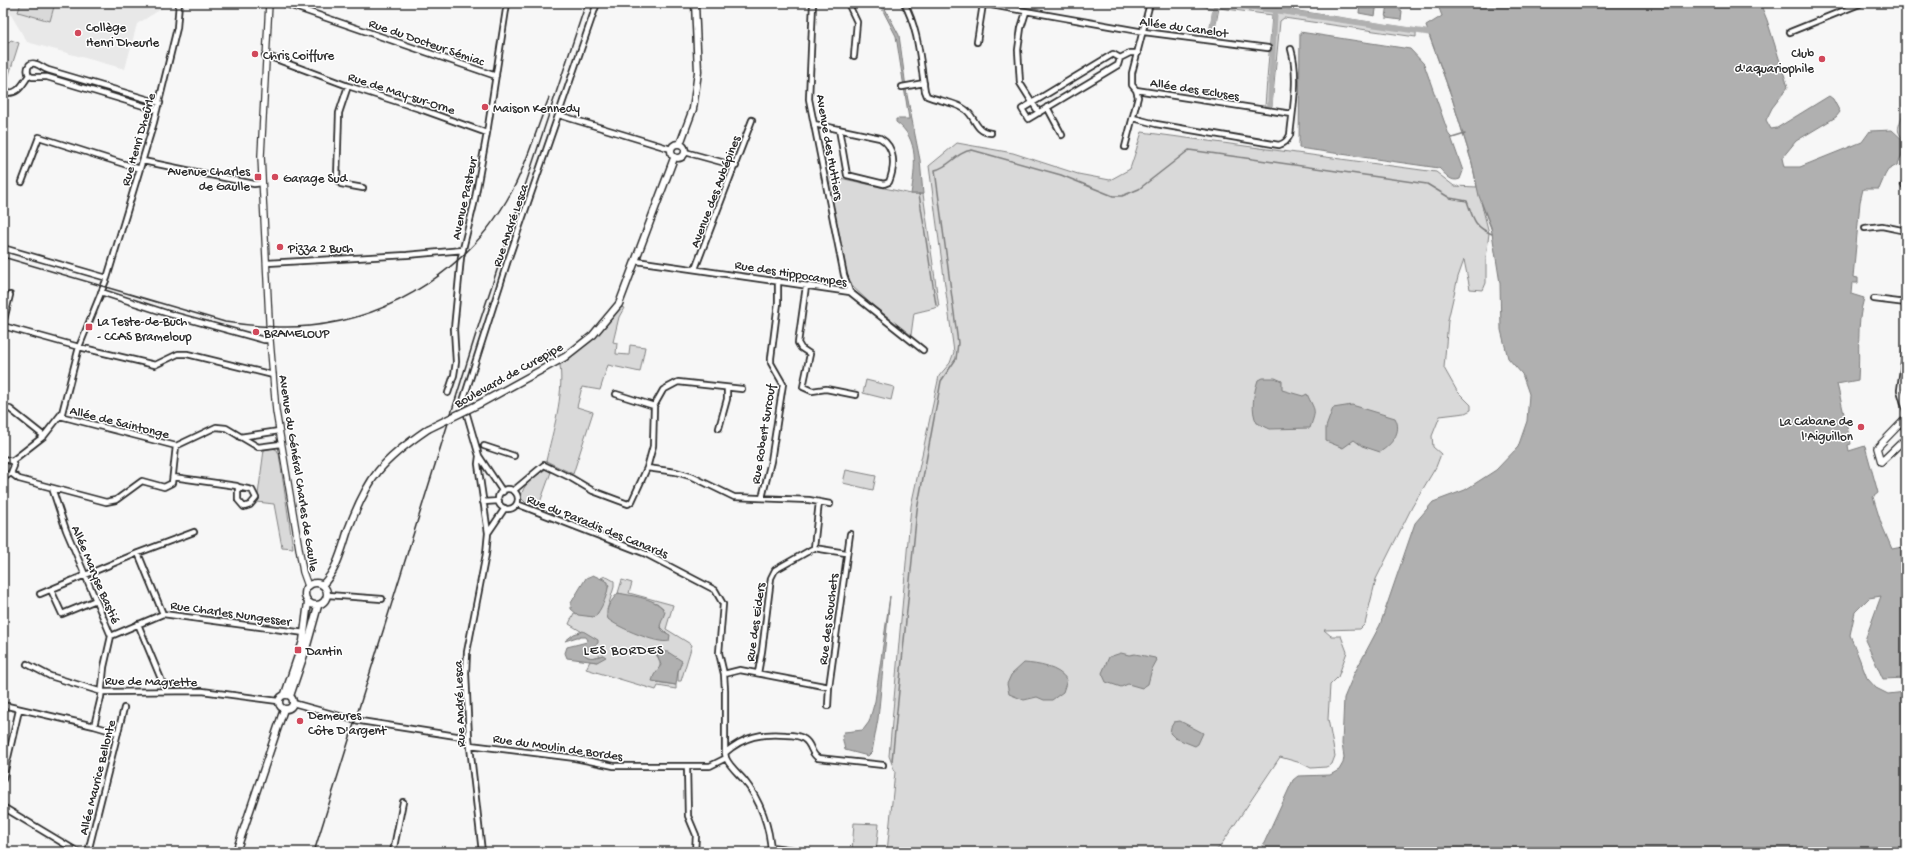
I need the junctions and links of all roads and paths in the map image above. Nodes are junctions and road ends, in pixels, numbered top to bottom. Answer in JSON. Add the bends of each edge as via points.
{"nodes":[{"id":1,"x":179,"y":3,"type":"edge"},
{"id":2,"x":268,"y":3,"type":"edge"},
{"id":3,"x":283,"y":3,"type":"edge"},
{"id":4,"x":507,"y":3,"type":"edge"},
{"id":5,"x":597,"y":3,"type":"edge"},
{"id":6,"x":695,"y":3,"type":"edge"},
{"id":7,"x":813,"y":3,"type":"edge"},
{"id":8,"x":848,"y":3,"type":"edge"},
{"id":9,"x":904,"y":3,"type":"edge"},
{"id":10,"x":982,"y":3,"type":"edge"},
{"id":11,"x":1150,"y":3,"type":"edge"},
{"id":12,"x":1862,"y":3,"type":"edge"},
{"id":13,"x":1026,"y":12,"type":"junction"},
{"id":14,"x":1144,"y":32,"type":"junction"},
{"id":15,"x":1790,"y":32,"type":"dead end"},
{"id":16,"x":977,"y":42,"type":"dead end"},
{"id":17,"x":1268,"y":48,"type":"dead end"},
{"id":18,"x":1291,"y":49,"type":"dead end"},
{"id":19,"x":1138,"y":53,"type":"junction"},
{"id":20,"x":265,"y":55,"type":"junction"},
{"id":21,"x":854,"y":56,"type":"dead end"},
{"id":22,"x":1120,"y":58,"type":"junction"},
{"id":23,"x":40,"y":67,"type":"junction"},
{"id":24,"x":29,"y":75,"type":"junction"},
{"id":25,"x":38,"y":76,"type":"junction"},
{"id":26,"x":496,"y":76,"type":"junction"},
{"id":27,"x":924,"y":83,"type":"junction"},
{"id":28,"x":348,"y":86,"type":"junction"},
{"id":29,"x":902,"y":87,"type":"dead end"},
{"id":30,"x":1136,"y":90,"type":"junction"},
{"id":31,"x":3,"y":92,"type":"edge"},
{"id":32,"x":1032,"y":102,"type":"junction"},
{"id":33,"x":160,"y":103,"type":"junction"},
{"id":34,"x":1047,"y":107,"type":"junction"},
{"id":35,"x":157,"y":110,"type":"junction"},
{"id":36,"x":1039,"y":113,"type":"junction"},
{"id":37,"x":1292,"y":114,"type":"junction"},
{"id":38,"x":559,"y":115,"type":"junction"},
{"id":39,"x":1133,"y":118,"type":"junction"},
{"id":40,"x":752,"y":120,"type":"dead end"},
{"id":41,"x":814,"y":124,"type":"junction"},
{"id":42,"x":839,"y":129,"type":"junction"},
{"id":43,"x":488,"y":133,"type":"junction"},
{"id":44,"x":991,"y":133,"type":"dead end"},
{"id":45,"x":1062,"y":135,"type":"dead end"},
{"id":46,"x":680,"y":144,"type":"junction"},
{"id":47,"x":1125,"y":147,"type":"dead end"},
{"id":48,"x":671,"y":149,"type":"junction"},
{"id":49,"x":686,"y":152,"type":"junction"},
{"id":50,"x":674,"y":158,"type":"junction"},
{"id":51,"x":143,"y":161,"type":"junction"},
{"id":52,"x":736,"y":166,"type":"junction"},
{"id":53,"x":140,"y":169,"type":"junction"},
{"id":54,"x":22,"y":182,"type":"dead end"},
{"id":55,"x":262,"y":184,"type":"junction"},
{"id":56,"x":363,"y":188,"type":"dead end"},
{"id":57,"x":1865,"y":228,"type":"dead end"},
{"id":58,"x":1906,"y":231,"type":"edge"},
{"id":59,"x":3,"y":248,"type":"edge"},
{"id":60,"x":463,"y":250,"type":"junction"},
{"id":61,"x":636,"y":261,"type":"junction"},
{"id":62,"x":267,"y":263,"type":"junction"},
{"id":63,"x":696,"y":269,"type":"junction"},
{"id":64,"x":107,"y":278,"type":"junction"},
{"id":65,"x":778,"y":281,"type":"junction"},
{"id":66,"x":806,"y":286,"type":"junction"},
{"id":67,"x":102,"y":292,"type":"junction"},
{"id":68,"x":850,"y":292,"type":"junction"},
{"id":69,"x":10,"y":295,"type":"dead end"},
{"id":70,"x":1874,"y":299,"type":"dead end"},
{"id":71,"x":1906,"y":303,"type":"edge"},
{"id":72,"x":3,"y":325,"type":"edge"},
{"id":73,"x":270,"y":340,"type":"junction"},
{"id":74,"x":79,"y":347,"type":"junction"},
{"id":75,"x":1906,"y":348,"type":"edge"},
{"id":76,"x":923,"y":350,"type":"dead end"},
{"id":77,"x":273,"y":374,"type":"junction"},
{"id":78,"x":727,"y":389,"type":"junction"},
{"id":79,"x":742,"y":389,"type":"dead end"},
{"id":80,"x":448,"y":393,"type":"dead end"},
{"id":81,"x":616,"y":394,"type":"dead end"},
{"id":82,"x":856,"y":394,"type":"dead end"},
{"id":83,"x":654,"y":406,"type":"junction"},
{"id":84,"x":3,"y":407,"type":"edge"},
{"id":85,"x":1906,"y":410,"type":"edge"},
{"id":86,"x":60,"y":416,"type":"junction"},
{"id":87,"x":1906,"y":418,"type":"edge"},
{"id":88,"x":719,"y":428,"type":"dead end"},
{"id":89,"x":279,"y":431,"type":"junction"},
{"id":90,"x":44,"y":436,"type":"junction"},
{"id":91,"x":240,"y":437,"type":"junction"},
{"id":92,"x":1906,"y":438,"type":"edge"},
{"id":93,"x":281,"y":444,"type":"junction"},
{"id":94,"x":176,"y":446,"type":"junction"},
{"id":95,"x":484,"y":446,"type":"dead end"},
{"id":96,"x":479,"y":456,"type":"junction"},
{"id":97,"x":514,"y":456,"type":"dead end"},
{"id":98,"x":3,"y":459,"type":"edge"},
{"id":99,"x":12,"y":461,"type":"junction"},
{"id":100,"x":647,"y":468,"type":"junction"},
{"id":101,"x":10,"y":473,"type":"junction"},
{"id":102,"x":173,"y":477,"type":"junction"},
{"id":103,"x":3,"y":478,"type":"edge"},
{"id":104,"x":238,"y":487,"type":"junction"},
{"id":105,"x":52,"y":488,"type":"junction"},
{"id":106,"x":513,"y":491,"type":"junction"},
{"id":107,"x":503,"y":492,"type":"junction"},
{"id":108,"x":762,"y":498,"type":"junction"},
{"id":109,"x":499,"y":501,"type":"junction"},
{"id":110,"x":484,"y":502,"type":"junction"},
{"id":111,"x":819,"y":502,"type":"junction"},
{"id":112,"x":517,"y":504,"type":"junction"},
{"id":113,"x":830,"y":504,"type":"dead end"},
{"id":114,"x":505,"y":508,"type":"junction"},
{"id":115,"x":194,"y":532,"type":"dead end"},
{"id":116,"x":488,"y":533,"type":"junction"},
{"id":117,"x":850,"y":534,"type":"dead end"},
{"id":118,"x":814,"y":548,"type":"junction"},
{"id":119,"x":138,"y":553,"type":"junction"},
{"id":120,"x":846,"y":553,"type":"junction"},
{"id":121,"x":85,"y":576,"type":"junction"},
{"id":122,"x":322,"y":585,"type":"junction"},
{"id":123,"x":308,"y":586,"type":"junction"},
{"id":124,"x":51,"y":590,"type":"junction"},
{"id":125,"x":40,"y":594,"type":"dead end"},
{"id":126,"x":328,"y":594,"type":"junction"},
{"id":127,"x":382,"y":599,"type":"dead end"},
{"id":128,"x":96,"y":600,"type":"junction"},
{"id":129,"x":308,"y":602,"type":"junction"},
{"id":130,"x":318,"y":606,"type":"junction"},
{"id":131,"x":162,"y":614,"type":"junction"},
{"id":132,"x":138,"y":624,"type":"junction"},
{"id":133,"x":305,"y":633,"type":"junction"},
{"id":134,"x":111,"y":636,"type":"junction"},
{"id":135,"x":27,"y":664,"type":"dead end"},
{"id":136,"x":758,"y":673,"type":"junction"},
{"id":137,"x":724,"y":674,"type":"junction"},
{"id":138,"x":829,"y":687,"type":"junction"},
{"id":139,"x":166,"y":691,"type":"junction"},
{"id":140,"x":102,"y":692,"type":"junction"},
{"id":141,"x":288,"y":695,"type":"junction"},
{"id":142,"x":278,"y":701,"type":"junction"},
{"id":143,"x":293,"y":703,"type":"junction"},
{"id":144,"x":3,"y":705,"type":"edge"},
{"id":145,"x":828,"y":706,"type":"dead end"},
{"id":146,"x":124,"y":708,"type":"dead end"},
{"id":147,"x":284,"y":709,"type":"junction"},
{"id":148,"x":19,"y":710,"type":"junction"},
{"id":149,"x":94,"y":726,"type":"junction"},
{"id":150,"x":118,"y":733,"type":"junction"},
{"id":151,"x":469,"y":738,"type":"junction"},
{"id":152,"x":470,"y":746,"type":"junction"},
{"id":153,"x":725,"y":753,"type":"junction"},
{"id":154,"x":726,"y":758,"type":"junction"},
{"id":155,"x":883,"y":765,"type":"dead end"},
{"id":156,"x":687,"y":766,"type":"junction"},
{"id":157,"x":3,"y":779,"type":"edge"},
{"id":158,"x":403,"y":802,"type":"dead end"},
{"id":159,"x":3,"y":807,"type":"edge"},
{"id":160,"x":771,"y":849,"type":"edge"},
{"id":161,"x":78,"y":852,"type":"edge"},
{"id":162,"x":88,"y":852,"type":"edge"},
{"id":163,"x":236,"y":852,"type":"edge"},
{"id":164,"x":393,"y":852,"type":"edge"},
{"id":165,"x":482,"y":852,"type":"edge"},
{"id":166,"x":695,"y":852,"type":"edge"},
{"id":167,"x":810,"y":852,"type":"edge"}],
"edges":[{"from":1,"to":33,"type":"street","name":"Rue Henri Dheûrle","via":[[177,28]]},
{"from":2,"to":20,"type":"street","name":"Avenue du Général Charles de Gaulle"},
{"from":3,"to":26,"type":"street","name":"Rue du Docteur Sémiac"},
{"from":4,"to":26,"type":"street","name":"Avenue Pasteur"},
{"from":5,"to":38,"type":"street","name":"Rue André Lesca"},
{"from":6,"to":46,"type":"main road","via":[[698,72],[693,109]]},
{"from":7,"to":41,"type":"street","name":"Avenue des Huttiers","via":[[809,99]]},
{"from":8,"to":21,"type":"street","via":[[857,22]]},
{"from":9,"to":27,"type":"street","via":[[910,13],[917,38]]},
{"from":10,"to":13,"type":"street","name":"Allée du Canelot"},
{"from":10,"to":16,"type":"street"},
{"from":11,"to":14,"type":"street","name":"Allée des Ecluses"},
{"from":12,"to":15,"type":"street"},
{"from":13,"to":14,"type":"street","name":"Allée du Canelot"},
{"from":13,"to":32,"type":"street","via":[[1018,50],[1020,83]]},
{"from":14,"to":17,"type":"street","name":"Allée du Canelot"},
{"from":14,"to":19,"type":"street","name":"Allée des Ecluses"},
{"from":18,"to":37,"type":"street","via":[[1295,84]]},
{"from":19,"to":22,"type":"street","via":[[1130,53]]},
{"from":19,"to":30,"type":"street","name":"Allée des Ecluses","via":[[1131,78]]},
{"from":20,"to":28,"type":"street","name":"Rue de May-sur-Orne"},
{"from":20,"to":55,"type":"street","name":"Avenue du Général Charles de Gaulle","via":[[260,156]]},
{"from":22,"to":32,"type":"street","via":[[1113,54]]},
{"from":22,"to":34,"type":"street","via":[[1118,65]]},
{"from":23,"to":24,"type":"street","via":[[31,64],[27,69]]},
{"from":23,"to":25,"type":"street","via":[[41,72]]},
{"from":23,"to":33,"type":"street"},
{"from":24,"to":25,"type":"street"},
{"from":24,"to":31,"type":"street","via":[[19,90],[14,93]]},
{"from":25,"to":35,"type":"street"},
{"from":26,"to":43,"type":"street","name":"Avenue Pasteur"},
{"from":27,"to":29,"type":"street"},
{"from":27,"to":44,"type":"street","via":[[927,96],[968,111],[979,129]]},
{"from":28,"to":43,"type":"street","name":"Rue de May-sur-Orne"},
{"from":28,"to":56,"type":"street","via":[[340,113],[337,178],[341,184]]},
{"from":30,"to":37,"type":"street","name":"Allée des Ecluses"},
{"from":30,"to":39,"type":"street","via":[[1138,97]]},
{"from":32,"to":36,"type":"street"},
{"from":32,"to":36,"type":"street","via":[[1022,109],[1028,119]]},
{"from":33,"to":35,"type":"street","name":"Rue Henri Dheûrle"},
{"from":34,"to":36,"type":"street"},
{"from":34,"to":45,"type":"street"},
{"from":35,"to":51,"type":"street","name":"Rue Henri Dheûrle"},
{"from":37,"to":39,"type":"street","via":[[1288,140],[1279,145]]},
{"from":38,"to":48,"type":"street"},
{"from":38,"to":96,"type":"street","name":"Rue André Lesca","via":[[507,263],[463,401]]},
{"from":39,"to":47,"type":"street"},
{"from":40,"to":52,"type":"street","name":"Avenue des Aubépines"},
{"from":41,"to":42,"type":"street"},
{"from":41,"to":68,"type":"street","name":"Avenue des Huttiers","via":[[844,275]]},
{"from":42,"to":42,"type":"street","via":[[885,141],[893,155],[894,171],[889,182],[884,184],[847,175]]},
{"from":43,"to":60,"type":"street","name":"Avenue Pasteur"},
{"from":46,"to":48,"type":"main road","via":[[675,144]]},
{"from":46,"to":49,"type":"main road"},
{"from":48,"to":50,"type":"main road"},
{"from":49,"to":50,"type":"main road","via":[[682,158]]},
{"from":49,"to":52,"type":"street"},
{"from":50,"to":61,"type":"main road","name":"Boulevard de Curepipe"},
{"from":51,"to":53,"type":"street","name":"Rue Henri Dheûrle"},
{"from":51,"to":55,"type":"street"},
{"from":52,"to":63,"type":"street","name":"Avenue des Aubépines"},
{"from":53,"to":54,"type":"street","via":[[39,137]]},
{"from":53,"to":64,"type":"street","name":"Rue Henri Dheûrle"},
{"from":55,"to":62,"type":"street","name":"Avenue du Général Charles de Gaulle"},
{"from":57,"to":58,"type":"street","via":[[1882,226]]},
{"from":59,"to":64,"type":"street"},
{"from":60,"to":62,"type":"street","name":"Avenue Pasteur"},
{"from":60,"to":80,"type":"street","via":[[454,329],[456,362]]},
{"from":61,"to":63,"type":"street","name":"Rue des Hippocampes"},
{"from":61,"to":122,"type":"main road","name":"Boulevard de Curepipe","bridge":true,"via":[[619,304],[593,335],[564,357],[428,429],[384,462],[360,500],[333,573]]},
{"from":62,"to":73,"type":"street","name":"Avenue du Général Charles de Gaulle"},
{"from":63,"to":65,"type":"street","name":"Rue des Hippocampes"},
{"from":64,"to":67,"type":"street","name":"Rue Henri Dheûrle"},
{"from":65,"to":66,"type":"street","name":"Rue des Hippocampes"},
{"from":65,"to":108,"type":"street","name":"Rue Robert Surcouf","via":[[771,363],[783,384],[771,461]]},
{"from":66,"to":68,"type":"street","name":"Rue des Hippocampes"},
{"from":66,"to":82,"type":"street","via":[[798,343],[810,354],[803,387],[812,391],[826,388]]},
{"from":67,"to":73,"type":"street"},
{"from":67,"to":74,"type":"street","name":"Rue Henri Dheûrle"},
{"from":68,"to":76,"type":"street","name":"Rue des Hippocampes"},
{"from":69,"to":72,"type":"street"},
{"from":70,"to":71,"type":"street"},
{"from":72,"to":74,"type":"street"},
{"from":73,"to":77,"type":"street","name":"Avenue du Général Charles de Gaulle"},
{"from":74,"to":77,"type":"street","via":[[155,364],[178,354],[187,354]]},
{"from":74,"to":86,"type":"street","name":"Rue Henri Dheûrle"},
{"from":75,"to":85,"type":"street","via":[[1900,390]]},
{"from":77,"to":89,"type":"street","name":"Avenue du Général Charles de Gaulle"},
{"from":78,"to":79,"type":"street"},
{"from":78,"to":83,"type":"street","via":[[678,382],[663,390]]},
{"from":78,"to":88,"type":"street","via":[[727,399]]},
{"from":81,"to":83,"type":"street"},
{"from":83,"to":100,"type":"street","via":[[652,446]]},
{"from":84,"to":90,"type":"street","via":[[10,409]]},
{"from":86,"to":90,"type":"street"},
{"from":86,"to":94,"type":"street","name":"Allée de Saintonge"},
{"from":87,"to":92,"type":"street","via":[[1877,448],[1881,462]]},
{"from":89,"to":91,"type":"street"},
{"from":89,"to":93,"type":"street","name":"Avenue du Général Charles de Gaulle"},
{"from":90,"to":99,"type":"street"},
{"from":91,"to":93,"type":"street","name":"Allée de Saintonge","via":[[258,447]]},
{"from":91,"to":94,"type":"street","name":"Allée de Saintonge","via":[[226,428],[216,427]]},
{"from":93,"to":123,"type":"street","name":"Avenue du Général Charles de Gaulle","via":[[284,449],[303,572]]},
{"from":94,"to":102,"type":"street"},
{"from":95,"to":97,"type":"street"},
{"from":96,"to":107,"type":"street","name":"Rue André Lesca"},
{"from":96,"to":110,"type":"street","name":"Rue André Lesca"},
{"from":98,"to":99,"type":"street"},
{"from":99,"to":101,"type":"street","via":[[14,466]]},
{"from":100,"to":106,"type":"street","via":[[632,501],[628,504],[593,491],[544,465]]},
{"from":100,"to":108,"type":"street","via":[[693,477],[729,496]]},
{"from":101,"to":103,"type":"street"},
{"from":101,"to":105,"type":"street","via":[[20,479]]},
{"from":102,"to":104,"type":"street"},
{"from":102,"to":105,"type":"street","via":[[172,484],[164,487],[142,482],[116,500],[106,502]]},
{"from":104,"to":104,"type":"street","via":[[252,490],[256,498],[250,505],[244,507],[238,500]]},
{"from":105,"to":121,"type":"street","name":"Allée Maryse Bastié"},
{"from":106,"to":107,"type":"street"},
{"from":106,"to":112,"type":"street","via":[[518,498]]},
{"from":107,"to":109,"type":"street","via":[[499,496]]},
{"from":108,"to":111,"type":"street"},
{"from":109,"to":110,"type":"street"},
{"from":109,"to":114,"type":"street"},
{"from":110,"to":116,"type":"street","name":"Rue André Lesca"},
{"from":111,"to":113,"type":"street"},
{"from":111,"to":118,"type":"street"},
{"from":112,"to":114,"type":"street","via":[[513,508]]},
{"from":112,"to":137,"type":"street","name":"Rue du Paradis des Canards","via":[[646,554],[715,590],[723,604],[719,653]]},
{"from":114,"to":116,"type":"street","name":"Rue André Lesca"},
{"from":115,"to":119,"type":"street"},
{"from":116,"to":151,"type":"street","name":"Rue André Lesca","via":[[467,652]]},
{"from":117,"to":120,"type":"street","name":"Rue des Souchets"},
{"from":118,"to":120,"type":"street"},
{"from":118,"to":136,"type":"street","name":"Rue des Eiders","via":[[775,570],[771,578]]},
{"from":119,"to":121,"type":"street"},
{"from":119,"to":131,"type":"street"},
{"from":120,"to":138,"type":"street","name":"Rue des Souchets"},
{"from":121,"to":124,"type":"street"},
{"from":121,"to":128,"type":"street","name":"Allée Maryse Bastié"},
{"from":122,"to":123,"type":"main road","via":[[315,583]]},
{"from":122,"to":126,"type":"main road"},
{"from":123,"to":129,"type":"main road","via":[[305,592]]},
{"from":124,"to":125,"type":"street"},
{"from":124,"to":128,"type":"street","via":[[62,614]]},
{"from":126,"to":127,"type":"street"},
{"from":126,"to":130,"type":"main road","via":[[324,603]]},
{"from":128,"to":134,"type":"street","name":"Allée Maryse Bastié"},
{"from":129,"to":130,"type":"main road"},
{"from":129,"to":133,"type":"main road"},
{"from":130,"to":141,"type":"main road","via":[[306,649]]},
{"from":131,"to":132,"type":"street","name":"Rue Charles Nungesser"},
{"from":131,"to":133,"type":"street","name":"Rue Charles Nungesser"},
{"from":132,"to":134,"type":"street","name":"Rue Charles Nungesser"},
{"from":132,"to":139,"type":"street"},
{"from":133,"to":141,"type":"main road"},
{"from":134,"to":140,"type":"street","name":"Allée Maryse Bastié"},
{"from":135,"to":140,"type":"street","name":"Rue de Magrette","via":[[50,676]]},
{"from":136,"to":137,"type":"street","via":[[740,670]]},
{"from":136,"to":138,"type":"street"},
{"from":137,"to":153,"type":"street","name":"Rue du Paradis des Canards"},
{"from":138,"to":145,"type":"street","name":"Rue des Souchets"},
{"from":139,"to":140,"type":"street","name":"Rue de Magrette"},
{"from":139,"to":142,"type":"street","name":"Rue de Magrette","via":[[210,692]]},
{"from":140,"to":149,"type":"street","name":"Allée Maryse Bastié"},
{"from":141,"to":142,"type":"main road","via":[[280,697]]},
{"from":141,"to":143,"type":"main road"},
{"from":142,"to":147,"type":"main road"},
{"from":143,"to":147,"type":"main road"},
{"from":143,"to":151,"type":"street","via":[[354,720]]},
{"from":144,"to":148,"type":"street"},
{"from":146,"to":150,"type":"street","name":"Allée Maurice Bellonte"},
{"from":147,"to":163,"type":"main road"},
{"from":148,"to":149,"type":"street"},
{"from":148,"to":157,"type":"street"},
{"from":149,"to":150,"type":"street"},
{"from":150,"to":162,"type":"street","name":"Allée Maurice Bellonte"},
{"from":151,"to":152,"type":"street","name":"Rue André Lesca"},
{"from":152,"to":156,"type":"street","name":"Rue du Moulin de Bordes","via":[[575,758],[614,766]]},
{"from":152,"to":165,"type":"street","name":"Rue André Lesca"},
{"from":153,"to":154,"type":"street"},
{"from":153,"to":155,"type":"street","via":[[740,741],[773,734],[797,736],[809,742],[812,754],[818,758]]},
{"from":154,"to":156,"type":"street","name":"Rue du Moulin de Bordes","via":[[710,766]]},
{"from":154,"to":160,"type":"street","via":[[744,781],[764,815]]},
{"from":156,"to":166,"type":"street","via":[[688,816],[696,835]]},
{"from":158,"to":164,"type":"street"},
{"from":159,"to":161,"type":"street"},
{"from":160,"to":167,"type":"street"}]}
